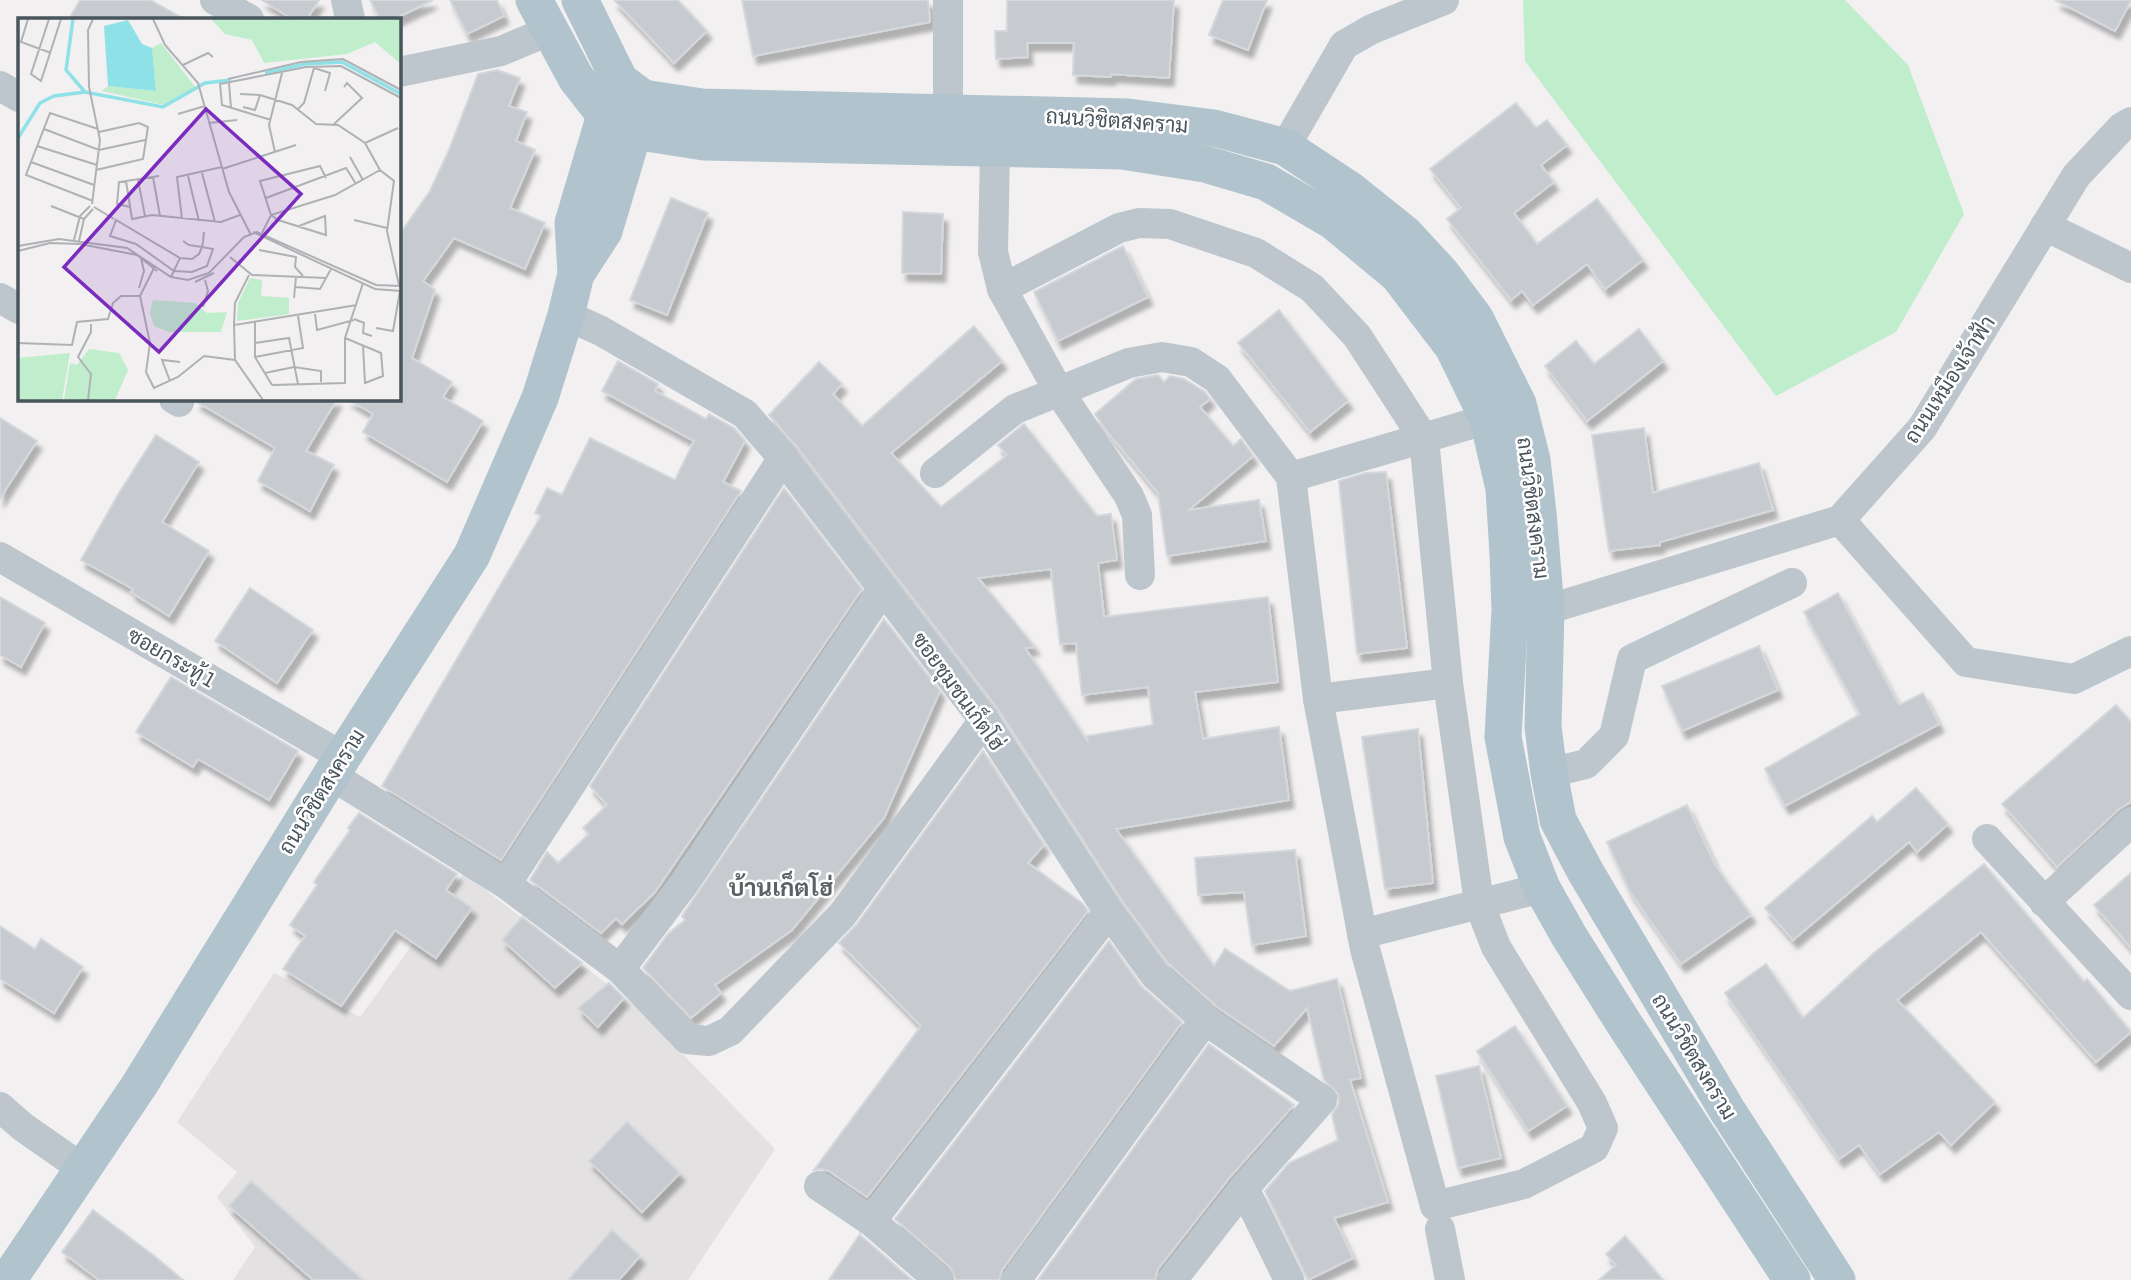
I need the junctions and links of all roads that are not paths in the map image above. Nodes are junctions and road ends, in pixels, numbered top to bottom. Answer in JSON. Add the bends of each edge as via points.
{"nodes":[{"id":1,"x":215,"y":0,"type":"edge"},
{"id":2,"x":346,"y":0,"type":"edge"},
{"id":3,"x":580,"y":0,"type":"edge"},
{"id":4,"x":948,"y":0,"type":"edge"},
{"id":5,"x":1444,"y":0,"type":"edge"},
{"id":6,"x":542,"y":15,"type":"edge"},
{"id":7,"x":247,"y":18,"type":"edge"},
{"id":8,"x":350,"y":18,"type":"edge"},
{"id":9,"x":401,"y":72,"type":"edge"},
{"id":10,"x":0,"y":86,"type":"edge"},
{"id":11,"x":18,"y":96,"type":"edge"},
{"id":12,"x":626,"y":106,"type":"junction"},
{"id":13,"x":948,"y":112,"type":"junction"},
{"id":14,"x":2131,"y":122,"type":"edge"},
{"id":15,"x":1285,"y":147,"type":"junction"},
{"id":16,"x":995,"y":149,"type":"junction"},
{"id":17,"x":2045,"y":226,"type":"junction"},
{"id":18,"x":2131,"y":268,"type":"edge"},
{"id":19,"x":1002,"y":289,"type":"junction"},
{"id":20,"x":0,"y":298,"type":"edge"},
{"id":21,"x":18,"y":308,"type":"edge"},
{"id":22,"x":566,"y":315,"type":"junction"},
{"id":23,"x":1058,"y":390,"type":"junction"},
{"id":24,"x":1488,"y":419,"type":"junction"},
{"id":25,"x":1424,"y":439,"type":"junction"},
{"id":26,"x":783,"y":458,"type":"junction"},
{"id":27,"x":935,"y":473,"type":"dead end"},
{"id":28,"x":1292,"y":477,"type":"junction"},
{"id":29,"x":1840,"y":520,"type":"junction"},
{"id":30,"x":0,"y":557,"type":"edge"},
{"id":31,"x":1140,"y":575,"type":"dead end"},
{"id":32,"x":1792,"y":583,"type":"dead end"},
{"id":33,"x":883,"y":589,"type":"junction"},
{"id":34,"x":1510,"y":610,"type":"junction"},
{"id":35,"x":1546,"y":610,"type":"junction"},
{"id":36,"x":2131,"y":651,"type":"edge"},
{"id":37,"x":1448,"y":683,"type":"junction"},
{"id":38,"x":1318,"y":699,"type":"junction"},
{"id":39,"x":984,"y":720,"type":"junction"},
{"id":40,"x":337,"y":766,"type":"junction"},
{"id":41,"x":1549,"y":773,"type":"junction"},
{"id":42,"x":2131,"y":822,"type":"edge"},
{"id":43,"x":1987,"y":839,"type":"dead end"},
{"id":44,"x":506,"y":884,"type":"junction"},
{"id":45,"x":1542,"y":888,"type":"junction"},
{"id":46,"x":2044,"y":902,"type":"junction"},
{"id":47,"x":1479,"y":904,"type":"junction"},
{"id":48,"x":1109,"y":912,"type":"junction"},
{"id":49,"x":1362,"y":934,"type":"junction"},
{"id":50,"x":620,"y":969,"type":"junction"},
{"id":51,"x":2131,"y":995,"type":"edge"},
{"id":52,"x":1205,"y":1020,"type":"junction"},
{"id":53,"x":0,"y":1107,"type":"edge"},
{"id":54,"x":83,"y":1169,"type":"junction"},
{"id":55,"x":819,"y":1186,"type":"dead end"},
{"id":56,"x":1244,"y":1188,"type":"junction"},
{"id":57,"x":871,"y":1221,"type":"junction"},
{"id":58,"x":1440,"y":1230,"type":"dead end"},
{"id":59,"x":8,"y":1280,"type":"edge"},
{"id":60,"x":939,"y":1280,"type":"edge"},
{"id":61,"x":1016,"y":1280,"type":"edge"},
{"id":62,"x":1172,"y":1280,"type":"edge"},
{"id":63,"x":1289,"y":1280,"type":"edge"},
{"id":64,"x":1450,"y":1280,"type":"edge"},
{"id":65,"x":1792,"y":1280,"type":"edge"},
{"id":66,"x":1837,"y":1280,"type":"edge"}],
"edges":[{"from":1,"to":7,"type":"street"},
{"from":2,"to":8,"type":"street"},
{"from":3,"to":12,"type":"main road"},
{"from":4,"to":13,"type":"street"},
{"from":5,"to":15,"type":"street","via":[[1345,45]]},
{"from":6,"to":9,"type":"street","via":[[501,51]]},
{"from":6,"to":12,"type":"main road","via":[[576,78]]},
{"from":10,"to":11,"type":"street"},
{"from":12,"to":13,"type":"main road","name":"ถนนวิชิตสงคราม"},
{"from":12,"to":16,"type":"main road","name":"ถนนวิชิตสงคราม","via":[[704,142]]},
{"from":12,"to":22,"type":"main road","name":"ถนนวิชิตสงคราม","via":[[604,231],[576,274]]},
{"from":13,"to":15,"type":"main road","name":"ถนนวิชิตสงคราม","via":[[1129,117],[1214,128]]},
{"from":14,"to":17,"type":"street","name":"ถนนเหมืองเจ้าฟ้า","via":[[2076,176]]},
{"from":15,"to":35,"type":"main road","name":"ถนนวิชิตสงคราม","via":[[1405,234],[1475,318],[1518,404],[1532,460]]},
{"from":16,"to":19,"type":"street","via":[[993,252]]},
{"from":16,"to":24,"type":"main road","name":"ถนนวิชิตสงคราม","via":[[1122,151],[1205,164],[1266,182],[1333,221],[1398,275],[1454,347]]},
{"from":17,"to":18,"type":"street"},
{"from":17,"to":29,"type":"street","name":"ถนนเหมืองเจ้าฟ้า","via":[[1922,428]]},
{"from":19,"to":23,"type":"street"},
{"from":19,"to":25,"type":"street","via":[[1119,228],[1139,223],[1170,224],[1256,253],[1312,288],[1357,336]]},
{"from":20,"to":21,"type":"street"},
{"from":22,"to":26,"type":"street","name":"ซอยชุมชนเก็ตโฮ่","via":[[745,414]]},
{"from":22,"to":40,"type":"main road","name":"ถนนวิชิตสงคราม","via":[[540,398],[472,555]]},
{"from":23,"to":27,"type":"street","via":[[1015,408]]},
{"from":23,"to":28,"type":"street","via":[[1129,363],[1162,357],[1191,362],[1216,379]]},
{"from":23,"to":31,"type":"street","via":[[1129,496],[1136,515]]},
{"from":24,"to":25,"type":"street"},
{"from":24,"to":34,"type":"main road","name":"ถนนวิชิตสงคราม","via":[[1504,489]]},
{"from":25,"to":28,"type":"street"},
{"from":25,"to":37,"type":"street"},
{"from":26,"to":33,"type":"street","name":"ซอยชุมชนเก็ตโฮ่"},
{"from":26,"to":44,"type":"street"},
{"from":28,"to":38,"type":"street"},
{"from":29,"to":35,"type":"street"},
{"from":29,"to":36,"type":"street","via":[[1966,662],[2074,679]]},
{"from":30,"to":40,"type":"street","name":"ซอยกระทู้ 1"},
{"from":32,"to":41,"type":"street","via":[[1632,659],[1614,736],[1586,764]]},
{"from":33,"to":39,"type":"street","name":"ซอยชุมชนเก็ตโฮ่"},
{"from":33,"to":50,"type":"street"},
{"from":34,"to":35,"type":"street"},
{"from":34,"to":45,"type":"main road","name":"ถนนวิชิตสงคราม","via":[[1503,737],[1522,836]]},
{"from":35,"to":41,"type":"main road","name":"ถนนวิชิตสงคราม","via":[[1543,727]]},
{"from":37,"to":38,"type":"street"},
{"from":37,"to":47,"type":"street"},
{"from":38,"to":49,"type":"street"},
{"from":39,"to":48,"type":"street","name":"ซอยชุมชนเก็ตโฮ่"},
{"from":39,"to":50,"type":"street","name":"ซอยกระทู้ 1","via":[[843,914],[730,1031],[709,1041],[687,1038]]},
{"from":40,"to":44,"type":"street","name":"ซอยกระทู้ 1"},
{"from":40,"to":54,"type":"main road","name":"ถนนวิชิตสงคราม"},
{"from":41,"to":66,"type":"main road","name":"ถนนวิชิตสงคราม","via":[[1558,820],[1585,871],[1727,1110]]},
{"from":42,"to":46,"type":"street"},
{"from":43,"to":46,"type":"street"},
{"from":44,"to":50,"type":"street","name":"ซอยกระทู้ 1"},
{"from":45,"to":47,"type":"street"},
{"from":45,"to":65,"type":"main road","name":"ถนนวิชิตสงคราม","via":[[1625,1025]]},
{"from":46,"to":51,"type":"street"},
{"from":47,"to":49,"type":"street"},
{"from":47,"to":49,"type":"street","via":[[1496,947],[1603,1128],[1594,1148],[1505,1189],[1435,1206]]},
{"from":48,"to":52,"type":"street","name":"ซอยชุมชนเก็ตโฮ่","via":[[1155,975]]},
{"from":48,"to":57,"type":"street"},
{"from":52,"to":56,"type":"street","name":"ซอยชุมชนเก็ตโฮ่","via":[[1322,1100]]},
{"from":52,"to":61,"type":"street"},
{"from":53,"to":54,"type":"street"},
{"from":54,"to":59,"type":"main road","name":"ถนนวิชิตสงคราม"},
{"from":55,"to":57,"type":"street"},
{"from":56,"to":62,"type":"street"},
{"from":56,"to":63,"type":"street"},
{"from":57,"to":60,"type":"street"},
{"from":58,"to":64,"type":"street"}]}
